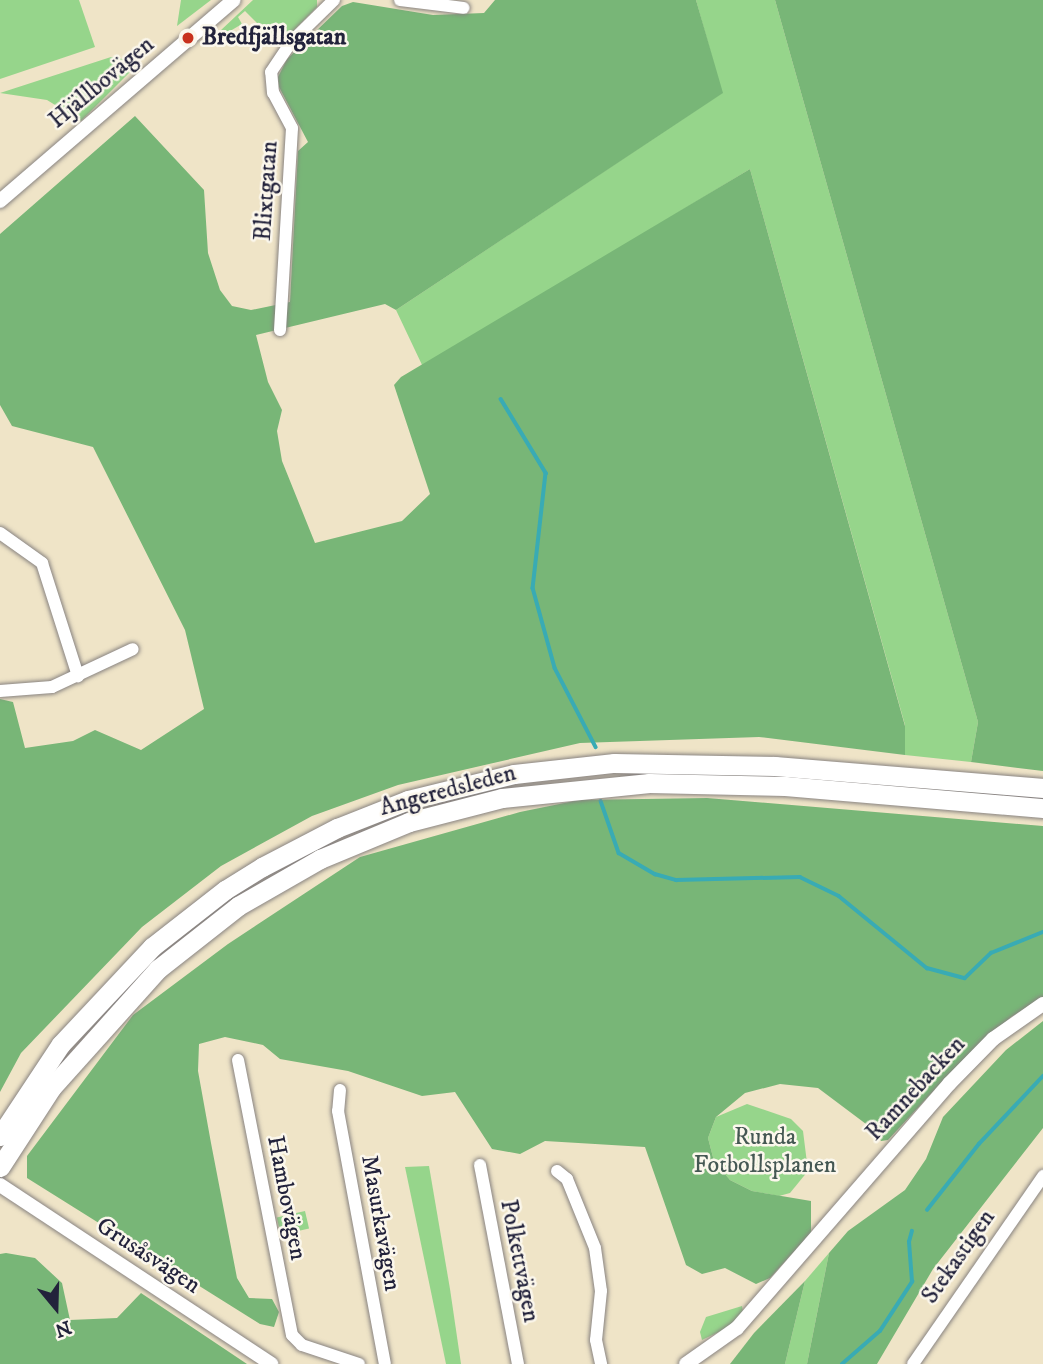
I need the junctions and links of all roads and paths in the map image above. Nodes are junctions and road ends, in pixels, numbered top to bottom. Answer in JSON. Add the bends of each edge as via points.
{"nodes":[{"id":1,"x":234,"y":0,"type":"edge"},
{"id":2,"x":334,"y":0,"type":"edge"},
{"id":3,"x":400,"y":0,"type":"edge"},
{"id":4,"x":464,"y":8,"type":"dead end"},
{"id":5,"x":0,"y":201,"type":"edge"},
{"id":6,"x":280,"y":330,"type":"dead end"},
{"id":7,"x":0,"y":533,"type":"edge"},
{"id":8,"x":133,"y":649,"type":"dead end"},
{"id":9,"x":78,"y":676,"type":"junction"},
{"id":10,"x":0,"y":691,"type":"edge"},
{"id":11,"x":1043,"y":788,"type":"edge"},
{"id":12,"x":1037,"y":808,"type":"edge"},
{"id":13,"x":1043,"y":1004,"type":"edge"},
{"id":14,"x":238,"y":1060,"type":"dead end"},
{"id":15,"x":340,"y":1090,"type":"dead end"},
{"id":16,"x":0,"y":1136,"type":"edge"},
{"id":17,"x":2,"y":1164,"type":"edge"},
{"id":18,"x":480,"y":1165,"type":"dead end"},
{"id":19,"x":558,"y":1171,"type":"dead end"},
{"id":20,"x":1043,"y":1176,"type":"edge"},
{"id":21,"x":0,"y":1185,"type":"edge"},
{"id":22,"x":271,"y":1364,"type":"edge"},
{"id":23,"x":359,"y":1364,"type":"edge"},
{"id":24,"x":385,"y":1364,"type":"edge"},
{"id":25,"x":517,"y":1364,"type":"edge"},
{"id":26,"x":601,"y":1364,"type":"edge"},
{"id":27,"x":685,"y":1364,"type":"edge"},
{"id":28,"x":913,"y":1364,"type":"edge"}],
"edges":[{"from":1,"to":5,"type":"street","name":"Hjällbovägen"},
{"from":2,"to":6,"type":"street","name":"Blixtgatan","via":[[291,42],[271,72],[273,93],[292,128]]},
{"from":3,"to":4,"type":"street"},
{"from":7,"to":9,"type":"street","via":[[30,551],[46,569]]},
{"from":8,"to":9,"type":"street"},
{"from":9,"to":10,"type":"street","via":[[29,692]]},
{"from":11,"to":16,"type":"highway","name":"Angeredsleden","via":[[775,766],[614,763],[514,774],[408,800],[337,828],[262,867],[152,947],[61,1044]]},
{"from":12,"to":17,"type":"highway","name":"Angeredsleden","via":[[785,786],[649,783],[502,798],[409,822],[308,865],[237,905],[196,937],[115,1012],[52,1087]]},
{"from":13,"to":27,"type":"street","name":"Ramnebacken","via":[[993,1040],[949,1084],[737,1328]]},
{"from":14,"to":23,"type":"street","name":"Hambovägen","via":[[296,1341]]},
{"from":15,"to":24,"type":"street","name":"Masurkavägen","via":[[338,1111]]},
{"from":18,"to":25,"type":"street","name":"Polkettvägen"},
{"from":19,"to":26,"type":"street","via":[[577,1202],[598,1261],[596,1340]]},
{"from":20,"to":28,"type":"street","name":"Stekastigen"},
{"from":21,"to":22,"type":"street","name":"Grusåsvägen"}]}
